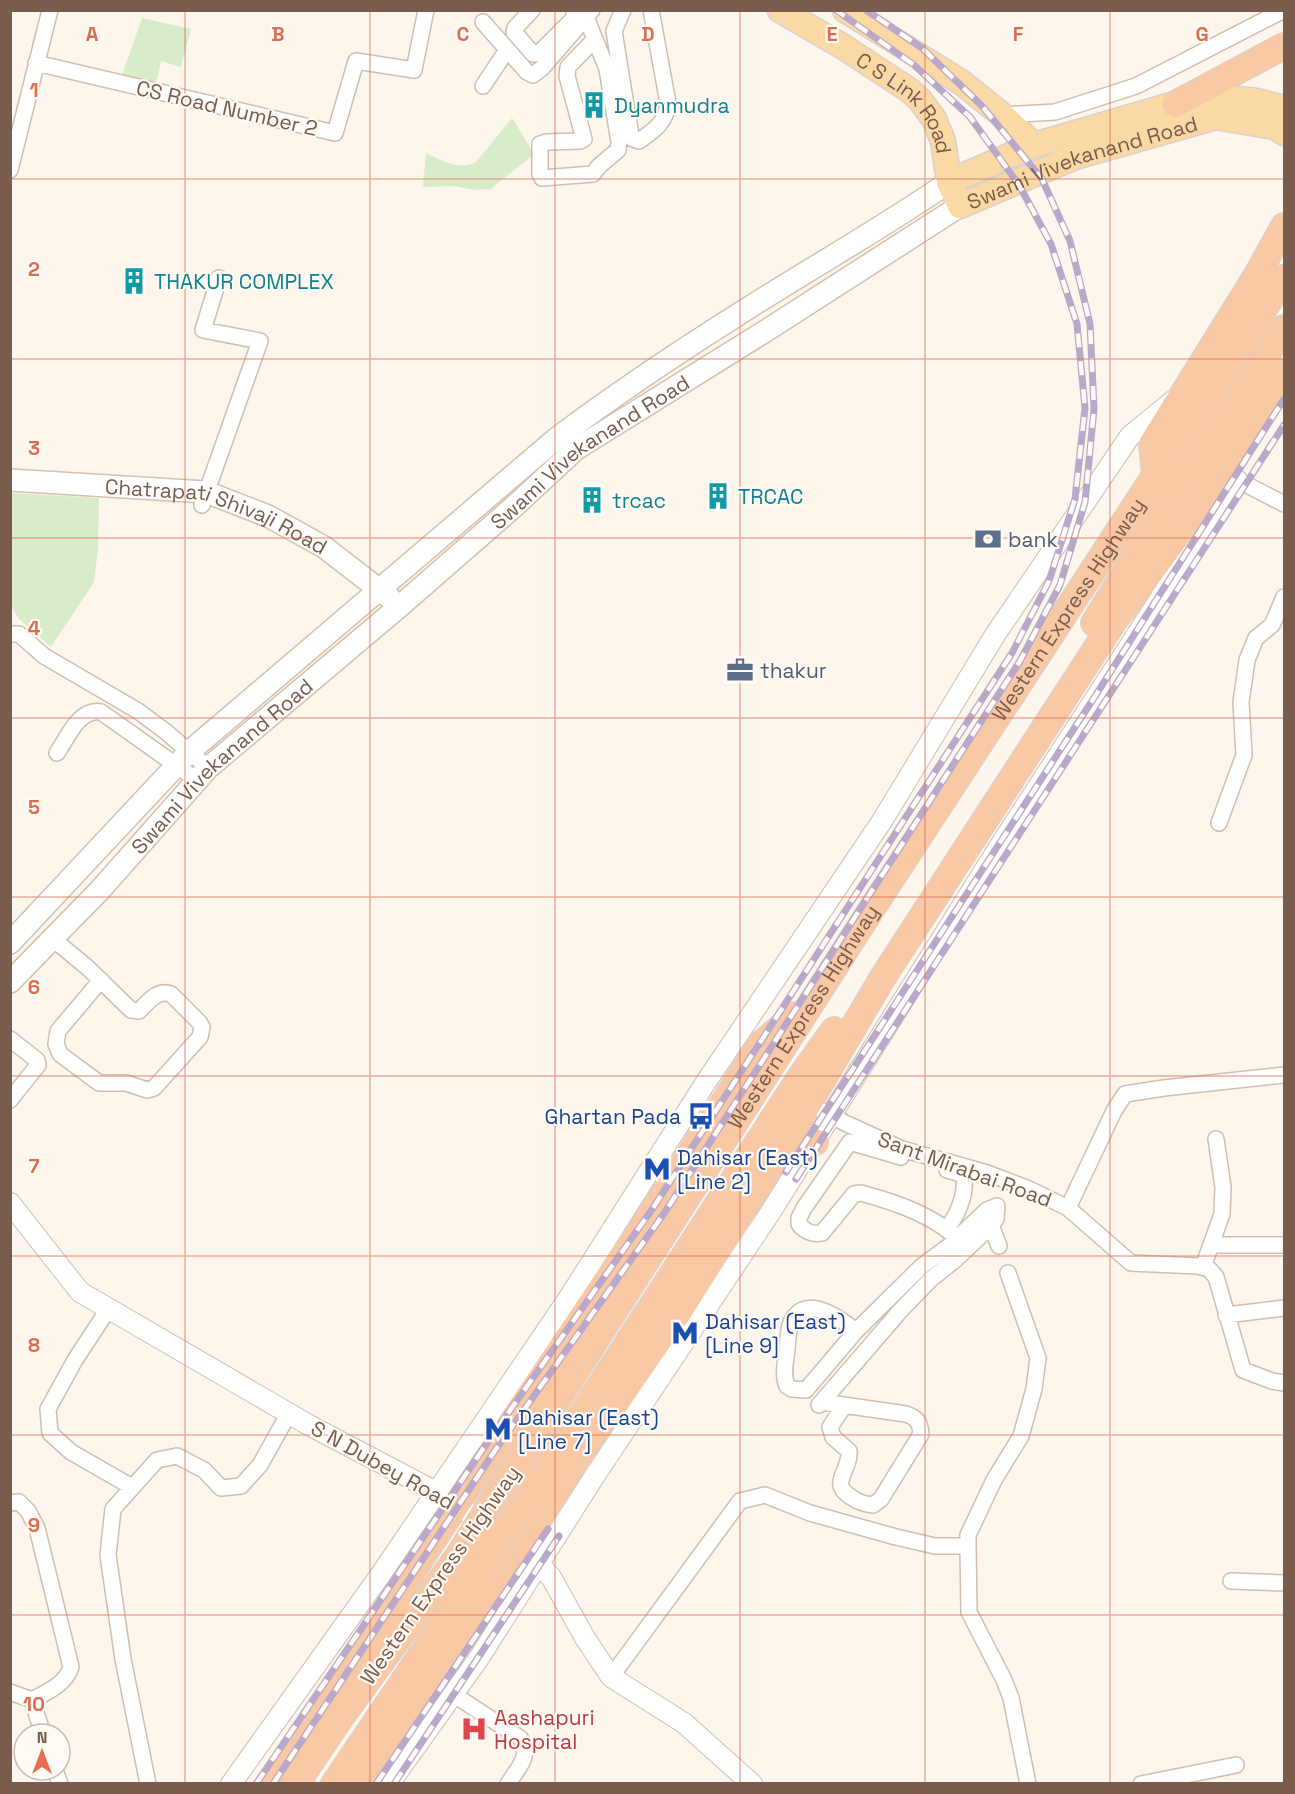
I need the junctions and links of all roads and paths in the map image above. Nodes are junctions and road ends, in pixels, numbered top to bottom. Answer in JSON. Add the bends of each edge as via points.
{"nodes":[{"id":1,"x":50,"y":10,"type":"edge"},
{"id":2,"x":426,"y":10,"type":"edge"},
{"id":3,"x":532,"y":10,"type":"edge"},
{"id":4,"x":623,"y":10,"type":"edge"},
{"id":5,"x":651,"y":10,"type":"edge"},
{"id":6,"x":780,"y":10,"type":"edge"},
{"id":7,"x":845,"y":10,"type":"edge"},
{"id":8,"x":1284,"y":10,"type":"edge"},
{"id":9,"x":584,"y":13,"type":"edge"},
{"id":10,"x":483,"y":22,"type":"dead end"},
{"id":11,"x":595,"y":39,"type":"junction"},
{"id":12,"x":1284,"y":46,"type":"edge"},
{"id":13,"x":507,"y":50,"type":"junction"},
{"id":14,"x":36,"y":63,"type":"junction"},
{"id":15,"x":948,"y":74,"type":"junction"},
{"id":16,"x":483,"y":86,"type":"dead end"},
{"id":17,"x":920,"y":100,"type":"junction"},
{"id":18,"x":1175,"y":104,"type":"junction"},
{"id":19,"x":1284,"y":108,"type":"edge"},
{"id":20,"x":1002,"y":115,"type":"junction"},
{"id":21,"x":1284,"y":133,"type":"edge"},
{"id":22,"x":1034,"y":145,"type":"junction"},
{"id":23,"x":10,"y":170,"type":"edge"},
{"id":24,"x":949,"y":182,"type":"junction"},
{"id":25,"x":960,"y":206,"type":"junction"},
{"id":26,"x":1284,"y":226,"type":"edge"},
{"id":27,"x":219,"y":278,"type":"dead end"},
{"id":28,"x":1284,"y":278,"type":"edge"},
{"id":29,"x":1284,"y":328,"type":"edge"},
{"id":30,"x":1284,"y":372,"type":"edge"},
{"id":31,"x":1184,"y":391,"type":"junction"},
{"id":32,"x":1155,"y":475,"type":"junction"},
{"id":33,"x":1229,"y":475,"type":"junction"},
{"id":34,"x":1185,"y":478,"type":"junction"},
{"id":35,"x":10,"y":480,"type":"edge"},
{"id":36,"x":501,"y":486,"type":"junction"},
{"id":37,"x":10,"y":490,"type":"edge"},
{"id":38,"x":204,"y":498,"type":"junction"},
{"id":39,"x":518,"y":503,"type":"junction"},
{"id":40,"x":1284,"y":504,"type":"edge"},
{"id":41,"x":375,"y":593,"type":"junction"},
{"id":42,"x":1284,"y":597,"type":"edge"},
{"id":43,"x":394,"y":611,"type":"junction"},
{"id":44,"x":10,"y":634,"type":"edge"},
{"id":45,"x":57,"y":753,"type":"dead end"},
{"id":46,"x":183,"y":758,"type":"junction"},
{"id":47,"x":203,"y":774,"type":"junction"},
{"id":48,"x":1219,"y":823,"type":"dead end"},
{"id":49,"x":51,"y":899,"type":"junction"},
{"id":50,"x":71,"y":920,"type":"junction"},
{"id":51,"x":53,"y":939,"type":"junction"},
{"id":52,"x":10,"y":943,"type":"edge"},
{"id":53,"x":101,"y":980,"type":"junction"},
{"id":54,"x":10,"y":982,"type":"edge"},
{"id":55,"x":815,"y":999,"type":"junction"},
{"id":56,"x":835,"y":1028,"type":"junction"},
{"id":57,"x":10,"y":1039,"type":"edge"},
{"id":58,"x":1284,"y":1075,"type":"edge"},
{"id":59,"x":10,"y":1100,"type":"edge"},
{"id":60,"x":808,"y":1103,"type":"junction"},
{"id":61,"x":831,"y":1115,"type":"junction"},
{"id":62,"x":853,"y":1135,"type":"junction"},
{"id":63,"x":1216,"y":1139,"type":"dead end"},
{"id":64,"x":815,"y":1142,"type":"junction"},
{"id":65,"x":779,"y":1152,"type":"junction"},
{"id":66,"x":987,"y":1173,"type":"junction"},
{"id":67,"x":1009,"y":1182,"type":"junction"},
{"id":68,"x":965,"y":1185,"type":"junction"},
{"id":69,"x":10,"y":1203,"type":"edge"},
{"id":70,"x":997,"y":1206,"type":"junction"},
{"id":71,"x":1068,"y":1208,"type":"junction"},
{"id":72,"x":991,"y":1225,"type":"junction"},
{"id":73,"x":957,"y":1239,"type":"junction"},
{"id":74,"x":1212,"y":1245,"type":"junction"},
{"id":75,"x":1284,"y":1245,"type":"edge"},
{"id":76,"x":999,"y":1246,"type":"dead end"},
{"id":77,"x":1203,"y":1267,"type":"junction"},
{"id":78,"x":1008,"y":1273,"type":"dead end"},
{"id":79,"x":902,"y":1285,"type":"junction"},
{"id":80,"x":915,"y":1296,"type":"junction"},
{"id":81,"x":108,"y":1308,"type":"junction"},
{"id":82,"x":1284,"y":1308,"type":"edge"},
{"id":83,"x":1226,"y":1315,"type":"junction"},
{"id":84,"x":856,"y":1331,"type":"junction"},
{"id":85,"x":812,"y":1383,"type":"junction"},
{"id":86,"x":1284,"y":1383,"type":"edge"},
{"id":87,"x":823,"y":1401,"type":"junction"},
{"id":88,"x":844,"y":1406,"type":"junction"},
{"id":89,"x":290,"y":1413,"type":"junction"},
{"id":90,"x":132,"y":1487,"type":"junction"},
{"id":91,"x":446,"y":1498,"type":"junction"},
{"id":92,"x":10,"y":1503,"type":"edge"},
{"id":93,"x":968,"y":1546,"type":"junction"},
{"id":94,"x":530,"y":1556,"type":"junction"},
{"id":95,"x":1232,"y":1581,"type":"dead end"},
{"id":96,"x":1284,"y":1582,"type":"edge"},
{"id":97,"x":611,"y":1677,"type":"junction"},
{"id":98,"x":10,"y":1692,"type":"edge"},
{"id":99,"x":453,"y":1694,"type":"junction"},
{"id":100,"x":32,"y":1700,"type":"junction"},
{"id":101,"x":39,"y":1722,"type":"edge"},
{"id":102,"x":1236,"y":1765,"type":"dead end"},
{"id":103,"x":397,"y":1781,"type":"edge"},
{"id":104,"x":148,"y":1784,"type":"edge"},
{"id":105,"x":231,"y":1784,"type":"edge"},
{"id":106,"x":273,"y":1784,"type":"edge"},
{"id":107,"x":296,"y":1784,"type":"edge"},
{"id":108,"x":334,"y":1784,"type":"edge"},
{"id":109,"x":357,"y":1784,"type":"edge"},
{"id":110,"x":508,"y":1784,"type":"edge"},
{"id":111,"x":752,"y":1784,"type":"edge"},
{"id":112,"x":1028,"y":1784,"type":"edge"},
{"id":113,"x":1141,"y":1784,"type":"edge"}],
"edges":[{"from":1,"to":14,"type":"street"},
{"from":2,"to":14,"type":"street","name":"CS Road Number 2","via":[[414,70],[357,61],[335,133]]},
{"from":3,"to":9,"type":"street","via":[[514,32],[533,54]]},
{"from":4,"to":5,"type":"street","via":[[614,31],[631,136],[639,141],[660,126],[667,115]]},
{"from":6,"to":17,"type":"main road","name":"C S Link Road","via":[[842,46]]},
{"from":7,"to":15,"type":"main road","name":"C S Link Road"},
{"from":8,"to":20,"type":"street","via":[[1136,86],[1054,112]]},
{"from":9,"to":11,"type":"street"},
{"from":9,"to":13,"type":"street","via":[[533,75]]},
{"from":10,"to":13,"type":"street"},
{"from":11,"to":11,"type":"street","via":[[607,69],[620,141],[618,150],[593,174],[542,178],[540,144],[584,138],[567,76],[568,67]]},
{"from":12,"to":18,"type":"highway"},
{"from":13,"to":16,"type":"street"},
{"from":14,"to":23,"type":"street"},
{"from":15,"to":17,"type":"main road"},
{"from":15,"to":20,"type":"main road","name":"C S Link Road"},
{"from":17,"to":24,"type":"main road","name":"C S Link Road","via":[[943,141]]},
{"from":18,"to":19,"type":"main road","name":"Swami Vivekanand Road","via":[[1218,97]]},
{"from":18,"to":22,"type":"main road","name":"Swami Vivekanand Road"},
{"from":20,"to":22,"type":"main road","name":"C S Link Road"},
{"from":21,"to":25,"type":"main road","name":"Swami Vivekanand Road","via":[[1275,127],[1216,117],[1075,157]]},
{"from":22,"to":24,"type":"main road","name":"Swami Vivekanand Road"},
{"from":24,"to":25,"type":"main road","name":"C S Link Road"},
{"from":24,"to":36,"type":"main road","name":"Swami Vivekanand Road","via":[[594,410]]},
{"from":25,"to":39,"type":"main road","name":"Swami Vivekanand Road","via":[[585,442]]},
{"from":26,"to":31,"type":"highway"},
{"from":27,"to":38,"type":"street","via":[[203,330],[260,341]]},
{"from":28,"to":32,"type":"highway","name":"Western Express Highway"},
{"from":29,"to":34,"type":"highway","name":"Western Express Highway"},
{"from":30,"to":33,"type":"highway"},
{"from":31,"to":32,"type":"highway","via":[[1152,444]]},
{"from":31,"to":91,"type":"street","via":[[1130,436],[995,634],[882,821],[705,1082]]},
{"from":32,"to":55,"type":"highway","name":"Western Express Highway"},
{"from":33,"to":34,"type":"highway"},
{"from":33,"to":40,"type":"street"},
{"from":33,"to":60,"type":"highway","via":[[1184,526],[1114,621],[883,977]]},
{"from":33,"to":61,"type":"street"},
{"from":34,"to":56,"type":"highway","name":"Western Express Highway"},
{"from":35,"to":38,"type":"main road","name":"Chatrapati Shivaji Road"},
{"from":36,"to":39,"type":"street"},
{"from":36,"to":41,"type":"main road","name":"Swami Vivekanand Road"},
{"from":37,"to":38,"type":"main road"},
{"from":38,"to":41,"type":"main road","name":"Chatrapati Shivaji Road","via":[[268,516],[324,548]]},
{"from":39,"to":43,"type":"main road","name":"Swami Vivekanand Road"},
{"from":41,"to":43,"type":"main road","name":"Chatrapati Shivaji Road"},
{"from":41,"to":46,"type":"main road","name":"Swami Vivekanand Road"},
{"from":42,"to":48,"type":"street","via":[[1272,624],[1256,638],[1247,660],[1242,702],[1244,755]]},
{"from":43,"to":47,"type":"main road","name":"Swami Vivekanand Road"},
{"from":44,"to":46,"type":"street","via":[[19,634],[44,656],[138,711]]},
{"from":45,"to":46,"type":"street","via":[[83,715],[94,711]]},
{"from":46,"to":47,"type":"street"},
{"from":46,"to":49,"type":"main road","name":"Swami Vivekanand Road"},
{"from":47,"to":50,"type":"main road","name":"Swami Vivekanand Road"},
{"from":49,"to":50,"type":"main road"},
{"from":49,"to":52,"type":"main road","name":"Swami Vivekanand Road"},
{"from":50,"to":51,"type":"main road","name":"Swami Vivekanand Road"},
{"from":51,"to":53,"type":"street"},
{"from":51,"to":54,"type":"main road","name":"Swami Vivekanand Road"},
{"from":53,"to":53,"type":"street","via":[[135,1011],[157,994],[171,994],[202,1027],[200,1037],[154,1088],[99,1083],[60,1053],[56,1044],[58,1031]]},
{"from":55,"to":91,"type":"highway","via":[[762,1043],[641,1230]]},
{"from":55,"to":107,"type":"highway","name":"Western Express Highway","bridge":true,"via":[[459,1555]]},
{"from":56,"to":60,"type":"highway"},
{"from":56,"to":108,"type":"highway","name":"Western Express Highway","bridge":true,"via":[[520,1509]]},
{"from":57,"to":59,"type":"street","via":[[38,1065]]},
{"from":58,"to":71,"type":"street","via":[[1125,1094]]},
{"from":60,"to":61,"type":"street","name":"Sant Mirabai Road"},
{"from":60,"to":65,"type":"highway"},
{"from":61,"to":62,"type":"street","name":"Sant Mirabai Road"},
{"from":61,"to":64,"type":"street"},
{"from":62,"to":66,"type":"street","name":"Sant Mirabai Road"},
{"from":62,"to":68,"type":"street","via":[[958,1173],[964,1177]]},
{"from":62,"to":73,"type":"street","via":[[804,1208],[799,1218],[802,1228],[822,1233],[854,1194],[861,1193],[925,1216]]},
{"from":63,"to":74,"type":"street","via":[[1223,1205]]},
{"from":64,"to":65,"type":"highway"},
{"from":64,"to":94,"type":"street","via":[[706,1312]]},
{"from":65,"to":94,"type":"highway","via":[[679,1311],[577,1457]]},
{"from":66,"to":67,"type":"street","name":"Sant Mirabai Road"},
{"from":66,"to":68,"type":"street"},
{"from":67,"to":70,"type":"street"},
{"from":67,"to":71,"type":"street","name":"Sant Mirabai Road"},
{"from":68,"to":73,"type":"street","via":[[957,1214]]},
{"from":69,"to":81,"type":"street","name":"S N Dubey Road","via":[[80,1292]]},
{"from":70,"to":72,"type":"street"},
{"from":70,"to":73,"type":"street","via":[[987,1210]]},
{"from":71,"to":77,"type":"street","name":"Sant Mirabai Road","via":[[1131,1263]]},
{"from":72,"to":73,"type":"street"},
{"from":72,"to":76,"type":"street"},
{"from":73,"to":79,"type":"street"},
{"from":73,"to":80,"type":"street"},
{"from":74,"to":75,"type":"street"},
{"from":74,"to":77,"type":"street"},
{"from":77,"to":83,"type":"street","via":[[1216,1277]]},
{"from":78,"to":93,"type":"street","via":[[1038,1358],[1034,1389],[1022,1436],[994,1480],[968,1535]]},
{"from":79,"to":80,"type":"street"},
{"from":79,"to":84,"type":"street"},
{"from":80,"to":87,"type":"street"},
{"from":81,"to":89,"type":"street","name":"S N Dubey Road"},
{"from":81,"to":90,"type":"street","via":[[48,1409],[50,1433],[71,1452]]},
{"from":82,"to":83,"type":"street"},
{"from":83,"to":86,"type":"street","via":[[1243,1370]]},
{"from":84,"to":85,"type":"street"},
{"from":84,"to":85,"type":"street","via":[[818,1309],[804,1310],[795,1316],[790,1324],[784,1380],[792,1389],[806,1390]]},
{"from":85,"to":87,"type":"street"},
{"from":87,"to":88,"type":"street"},
{"from":88,"to":88,"type":"street","via":[[906,1414],[921,1427],[921,1434],[881,1499],[873,1505],[862,1504],[840,1487],[849,1451],[833,1437],[830,1427]]},
{"from":89,"to":90,"type":"street","via":[[260,1465],[241,1486],[221,1488],[204,1470],[177,1456],[157,1460]]},
{"from":89,"to":91,"type":"street","name":"S N Dubey Road"},
{"from":90,"to":104,"type":"street","via":[[113,1509],[108,1555],[123,1659]]},
{"from":91,"to":94,"type":"street","name":"S N Dubey Road"},
{"from":91,"to":105,"type":"street","via":[[374,1583]]},
{"from":91,"to":106,"type":"highway"},
{"from":92,"to":100,"type":"street","via":[[19,1502],[36,1528],[71,1667],[58,1685]]},
{"from":93,"to":97,"type":"street","via":[[935,1546],[896,1537],[810,1513],[765,1495],[740,1501]]},
{"from":93,"to":112,"type":"street","via":[[969,1612],[1011,1698]]},
{"from":94,"to":97,"type":"street","name":"S N Dubey Road","via":[[550,1577]]},
{"from":94,"to":99,"type":"street","via":[[479,1658]]},
{"from":94,"to":109,"type":"highway","via":[[495,1591]]},
{"from":95,"to":96,"type":"street"},
{"from":97,"to":111,"type":"street","name":"S N Dubey Road","via":[[684,1723]]},
{"from":98,"to":100,"type":"street"},
{"from":99,"to":103,"type":"street"},
{"from":99,"to":110,"type":"street","via":[[520,1738],[525,1756]]},
{"from":100,"to":101,"type":"street"},
{"from":102,"to":113,"type":"street"}]}
